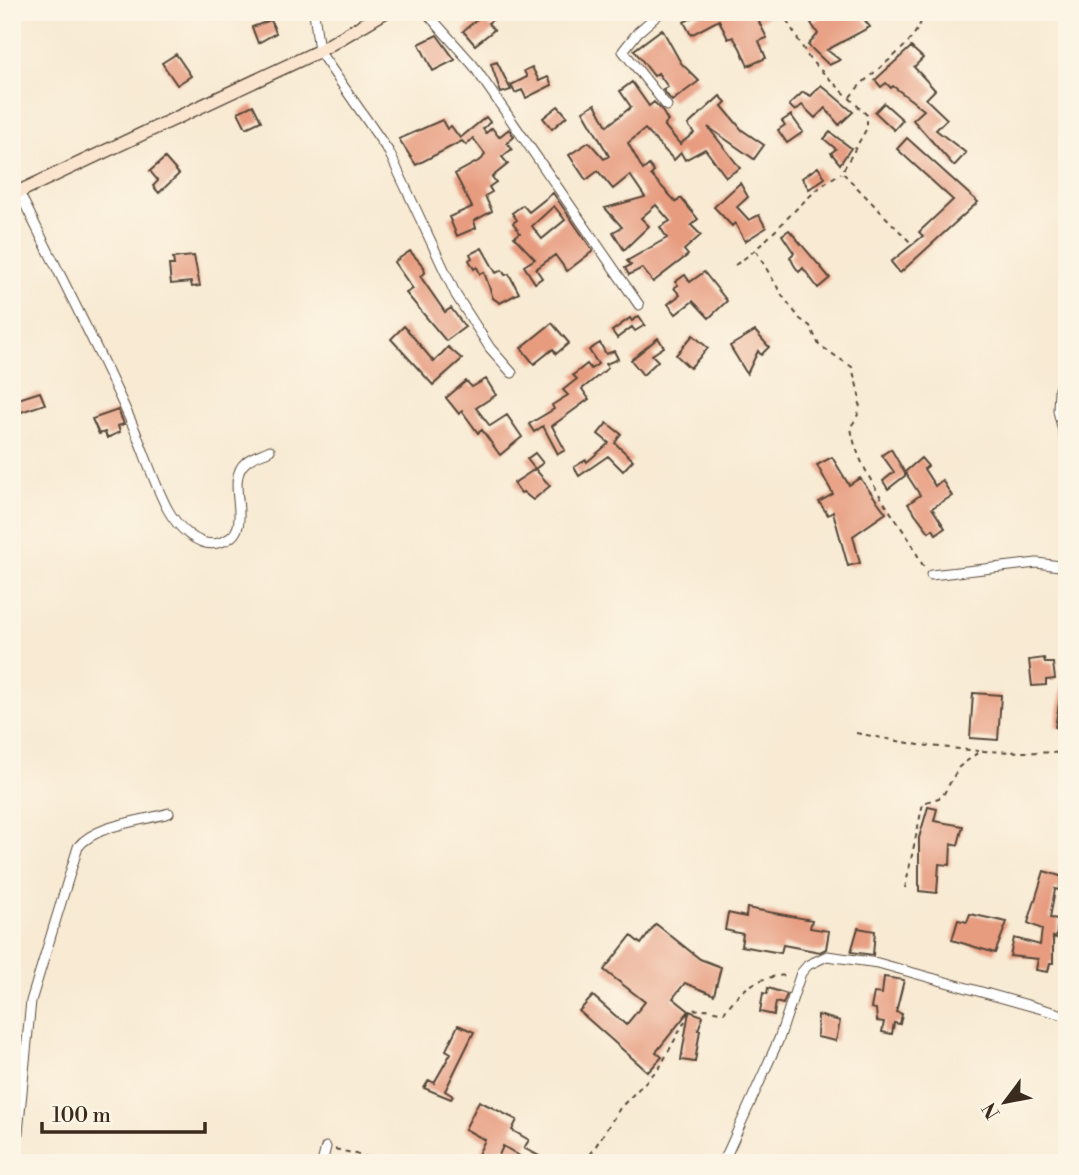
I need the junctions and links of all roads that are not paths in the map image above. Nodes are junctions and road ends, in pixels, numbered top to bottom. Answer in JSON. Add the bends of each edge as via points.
{"nodes":[{"id":1,"x":314,"y":12,"type":"edge"},
{"id":2,"x":385,"y":12,"type":"edge"},
{"id":3,"x":426,"y":12,"type":"edge"},
{"id":4,"x":661,"y":12,"type":"edge"},
{"id":5,"x":319,"y":51,"type":"junction"},
{"id":6,"x":667,"y":106,"type":"dead end"},
{"id":7,"x":15,"y":191,"type":"edge"},
{"id":8,"x":639,"y":305,"type":"dead end"},
{"id":9,"x":512,"y":373,"type":"dead end"},
{"id":10,"x":1067,"y":381,"type":"edge"},
{"id":11,"x":1067,"y":447,"type":"edge"},
{"id":12,"x":270,"y":450,"type":"dead end"},
{"id":13,"x":1067,"y":567,"type":"edge"},
{"id":14,"x":931,"y":575,"type":"road end"},
{"id":15,"x":169,"y":813,"type":"dead end"},
{"id":16,"x":1067,"y":1016,"type":"edge"},
{"id":17,"x":326,"y":1147,"type":"road end"},
{"id":18,"x":15,"y":1163,"type":"edge"},
{"id":19,"x":322,"y":1163,"type":"edge"},
{"id":20,"x":723,"y":1163,"type":"edge"}],
"edges":[{"from":1,"to":5,"type":"street"},
{"from":2,"to":5,"type":"street"},
{"from":3,"to":8,"type":"street","via":[[473,65]]},
{"from":4,"to":6,"type":"street","via":[[623,51]]},
{"from":5,"to":7,"type":"street"},
{"from":5,"to":9,"type":"street","via":[[389,152],[456,295]]},
{"from":7,"to":12,"type":"street","via":[[133,426],[169,511],[186,531],[202,544],[230,538],[241,515],[237,479],[241,468]]},
{"from":10,"to":11,"type":"street","via":[[1059,389],[1058,411]]},
{"from":13,"to":14,"type":"street","via":[[1037,563]]},
{"from":15,"to":18,"type":"street","via":[[101,832],[78,847],[30,1001]]},
{"from":16,"to":20,"type":"street","via":[[878,964],[827,956],[801,973],[761,1082]]},
{"from":17,"to":19,"type":"street"}]}
